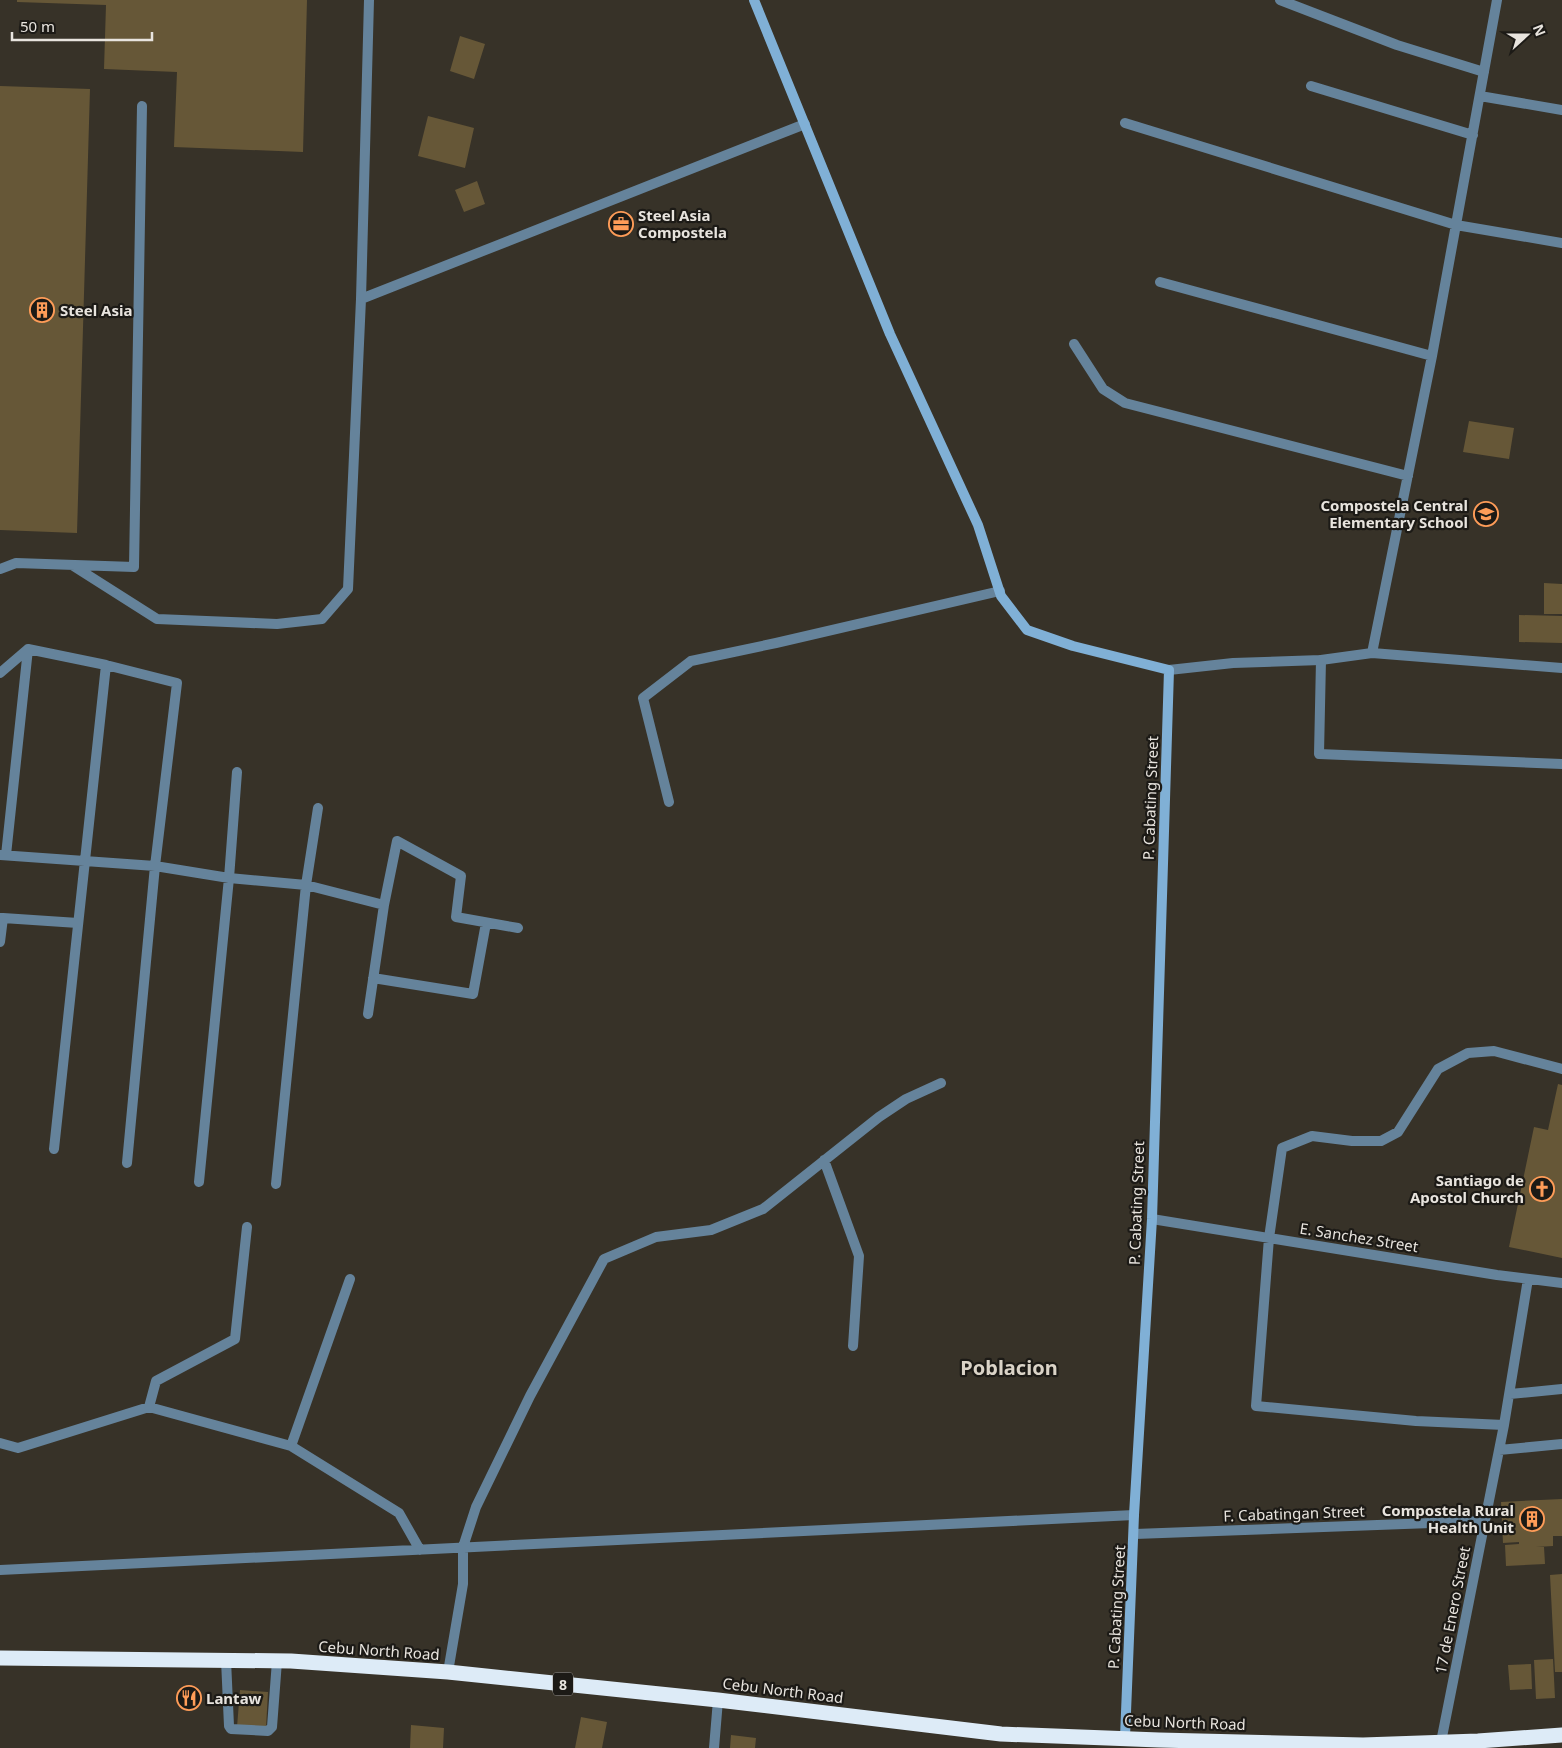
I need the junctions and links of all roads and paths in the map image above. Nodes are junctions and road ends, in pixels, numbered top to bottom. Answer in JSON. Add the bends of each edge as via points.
{"nodes":[{"id":1,"x":369,"y":0,"type":"edge"},
{"id":2,"x":754,"y":0,"type":"edge"},
{"id":3,"x":1280,"y":0,"type":"edge"},
{"id":4,"x":1497,"y":0,"type":"edge"},
{"id":5,"x":1484,"y":72,"type":"junction"},
{"id":6,"x":1311,"y":86,"type":"dead end"},
{"id":7,"x":1480,"y":96,"type":"junction"},
{"id":8,"x":142,"y":106,"type":"dead end"},
{"id":9,"x":1562,"y":110,"type":"edge"},
{"id":10,"x":805,"y":124,"type":"junction"},
{"id":11,"x":1125,"y":124,"type":"dead end"},
{"id":12,"x":1472,"y":135,"type":"junction"},
{"id":13,"x":1456,"y":225,"type":"junction"},
{"id":14,"x":1562,"y":243,"type":"edge"},
{"id":15,"x":1160,"y":282,"type":"dead end"},
{"id":16,"x":361,"y":299,"type":"junction"},
{"id":17,"x":1074,"y":344,"type":"dead end"},
{"id":18,"x":1432,"y":356,"type":"junction"},
{"id":19,"x":1408,"y":476,"type":"junction"},
{"id":20,"x":72,"y":565,"type":"junction"},
{"id":21,"x":0,"y":568,"type":"edge"},
{"id":22,"x":1000,"y":591,"type":"junction"},
{"id":23,"x":28,"y":648,"type":"junction"},
{"id":24,"x":1372,"y":653,"type":"junction"},
{"id":25,"x":1321,"y":660,"type":"junction"},
{"id":26,"x":106,"y":665,"type":"junction"},
{"id":27,"x":1562,"y":668,"type":"edge"},
{"id":28,"x":1169,"y":670,"type":"junction"},
{"id":29,"x":0,"y":673,"type":"edge"},
{"id":30,"x":1562,"y":764,"type":"edge"},
{"id":31,"x":237,"y":772,"type":"dead end"},
{"id":32,"x":669,"y":802,"type":"dead end"},
{"id":33,"x":318,"y":808,"type":"dead end"},
{"id":34,"x":3,"y":855,"type":"edge"},
{"id":35,"x":84,"y":860,"type":"junction"},
{"id":36,"x":155,"y":866,"type":"junction"},
{"id":37,"x":229,"y":878,"type":"junction"},
{"id":38,"x":306,"y":885,"type":"junction"},
{"id":39,"x":384,"y":905,"type":"junction"},
{"id":40,"x":1,"y":918,"type":"edge"},
{"id":41,"x":486,"y":922,"type":"junction"},
{"id":42,"x":78,"y":923,"type":"junction"},
{"id":43,"x":518,"y":928,"type":"dead end"},
{"id":44,"x":0,"y":942,"type":"edge"},
{"id":45,"x":373,"y":978,"type":"junction"},
{"id":46,"x":368,"y":1014,"type":"dead end"},
{"id":47,"x":1562,"y":1069,"type":"edge"},
{"id":48,"x":941,"y":1083,"type":"dead end"},
{"id":49,"x":54,"y":1149,"type":"dead end"},
{"id":50,"x":824,"y":1160,"type":"junction"},
{"id":51,"x":127,"y":1163,"type":"dead end"},
{"id":52,"x":199,"y":1182,"type":"dead end"},
{"id":53,"x":276,"y":1184,"type":"dead end"},
{"id":54,"x":1152,"y":1219,"type":"junction"},
{"id":55,"x":247,"y":1227,"type":"dead end"},
{"id":56,"x":1269,"y":1238,"type":"junction"},
{"id":57,"x":350,"y":1279,"type":"dead end"},
{"id":58,"x":1528,"y":1279,"type":"junction"},
{"id":59,"x":1562,"y":1283,"type":"edge"},
{"id":60,"x":853,"y":1346,"type":"dead end"},
{"id":61,"x":1562,"y":1389,"type":"edge"},
{"id":62,"x":1510,"y":1394,"type":"junction"},
{"id":63,"x":149,"y":1407,"type":"junction"},
{"id":64,"x":1504,"y":1425,"type":"junction"},
{"id":65,"x":0,"y":1443,"type":"edge"},
{"id":66,"x":1562,"y":1444,"type":"edge"},
{"id":67,"x":291,"y":1446,"type":"junction"},
{"id":68,"x":1499,"y":1450,"type":"junction"},
{"id":69,"x":1134,"y":1515,"type":"junction"},
{"id":70,"x":1485,"y":1521,"type":"junction"},
{"id":71,"x":1135,"y":1534,"type":"junction"},
{"id":72,"x":463,"y":1547,"type":"junction"},
{"id":73,"x":420,"y":1550,"type":"junction"},
{"id":74,"x":0,"y":1570,"type":"edge"},
{"id":75,"x":0,"y":1658,"type":"edge"},
{"id":76,"x":226,"y":1660,"type":"junction"},
{"id":77,"x":276,"y":1661,"type":"junction"},
{"id":78,"x":448,"y":1672,"type":"junction"},
{"id":79,"x":718,"y":1700,"type":"junction"},
{"id":80,"x":1562,"y":1735,"type":"edge"},
{"id":81,"x":1441,"y":1742,"type":"junction"},
{"id":82,"x":1124,"y":1743,"type":"edge"},
{"id":83,"x":1511,"y":1743,"type":"edge"},
{"id":84,"x":1478,"y":1745,"type":"edge"},
{"id":85,"x":1363,"y":1746,"type":"edge"},
{"id":86,"x":1400,"y":1746,"type":"edge"},
{"id":87,"x":714,"y":1748,"type":"edge"}],
"edges":[{"from":1,"to":16,"type":"street"},
{"from":2,"to":10,"type":"street"},
{"from":3,"to":5,"type":"street","via":[[1397,45]]},
{"from":4,"to":5,"type":"street"},
{"from":5,"to":7,"type":"street"},
{"from":6,"to":12,"type":"street"},
{"from":7,"to":9,"type":"street"},
{"from":7,"to":12,"type":"street"},
{"from":8,"to":20,"type":"street","via":[[134,567]]},
{"from":10,"to":16,"type":"street"},
{"from":10,"to":22,"type":"street","via":[[890,334],[978,525]]},
{"from":11,"to":13,"type":"street"},
{"from":12,"to":13,"type":"street"},
{"from":13,"to":14,"type":"street"},
{"from":13,"to":18,"type":"street"},
{"from":15,"to":18,"type":"street"},
{"from":16,"to":20,"type":"street","via":[[348,589],[322,619],[276,624],[157,619]]},
{"from":17,"to":19,"type":"street","via":[[1103,390],[1125,403]]},
{"from":18,"to":19,"type":"street"},
{"from":19,"to":24,"type":"street"},
{"from":20,"to":21,"type":"street","via":[[16,563]]},
{"from":22,"to":28,"type":"street","via":[[1027,630],[1073,646]]},
{"from":22,"to":32,"type":"street","via":[[691,661],[643,698]]},
{"from":23,"to":26,"type":"street"},
{"from":23,"to":29,"type":"street"},
{"from":23,"to":34,"type":"street"},
{"from":24,"to":25,"type":"street"},
{"from":24,"to":27,"type":"street"},
{"from":25,"to":28,"type":"street","via":[[1233,663]]},
{"from":25,"to":30,"type":"street","via":[[1319,754]]},
{"from":26,"to":35,"type":"street"},
{"from":26,"to":36,"type":"street","via":[[177,683]]},
{"from":28,"to":54,"type":"street","name":"P. Cabating Street"},
{"from":31,"to":37,"type":"street"},
{"from":33,"to":38,"type":"street"},
{"from":34,"to":35,"type":"street"},
{"from":35,"to":36,"type":"street"},
{"from":35,"to":42,"type":"street"},
{"from":36,"to":37,"type":"street"},
{"from":36,"to":51,"type":"street"},
{"from":37,"to":38,"type":"street"},
{"from":37,"to":52,"type":"street"},
{"from":38,"to":39,"type":"street"},
{"from":38,"to":53,"type":"street"},
{"from":39,"to":41,"type":"street","via":[[397,841],[461,876],[456,916]]},
{"from":39,"to":45,"type":"street"},
{"from":40,"to":42,"type":"street"},
{"from":40,"to":44,"type":"street"},
{"from":41,"to":43,"type":"street"},
{"from":41,"to":45,"type":"street","via":[[473,994]]},
{"from":42,"to":49,"type":"street"},
{"from":45,"to":46,"type":"street"},
{"from":47,"to":56,"type":"street","via":[[1494,1051],[1468,1053],[1438,1069],[1398,1132],[1381,1141],[1352,1142],[1312,1136],[1282,1148]]},
{"from":48,"to":50,"type":"street","via":[[899,1103]]},
{"from":50,"to":60,"type":"street","via":[[859,1256]]},
{"from":50,"to":72,"type":"street","via":[[763,1209],[711,1230],[656,1236],[604,1259],[530,1396],[476,1507]]},
{"from":54,"to":56,"type":"street","name":"E. Sanchez Street"},
{"from":54,"to":69,"type":"street","name":"P. Cabating Street"},
{"from":55,"to":63,"type":"street","via":[[235,1339],[156,1381]]},
{"from":56,"to":58,"type":"street","name":"E. Sanchez Street"},
{"from":56,"to":64,"type":"street","via":[[1256,1406],[1416,1421]]},
{"from":57,"to":67,"type":"street"},
{"from":58,"to":59,"type":"street","name":"E. Sanchez Street"},
{"from":58,"to":62,"type":"street","name":"17 de Enero Street"},
{"from":61,"to":62,"type":"street"},
{"from":62,"to":64,"type":"street","name":"17 de Enero Street"},
{"from":63,"to":65,"type":"street","via":[[18,1448]]},
{"from":63,"to":67,"type":"street"},
{"from":64,"to":68,"type":"street","name":"17 de Enero Street"},
{"from":66,"to":68,"type":"street"},
{"from":67,"to":73,"type":"street","via":[[400,1513]]},
{"from":68,"to":70,"type":"street","name":"17 de Enero Street"},
{"from":69,"to":71,"type":"street","name":"P. Cabating Street"},
{"from":69,"to":72,"type":"street"},
{"from":70,"to":71,"type":"street","name":"F. Cabatingan Street"},
{"from":70,"to":81,"type":"street","name":"17 de Enero Street"},
{"from":71,"to":82,"type":"street","name":"P. Cabating Street"},
{"from":72,"to":73,"type":"street"},
{"from":72,"to":78,"type":"street","via":[[464,1584]]},
{"from":73,"to":74,"type":"street"},
{"from":75,"to":76,"type":"highway","name":"Cebu North Road","number":"8"},
{"from":76,"to":77,"type":"highway","name":"Cebu North Road","number":"8"},
{"from":76,"to":77,"type":"street","via":[[229,1726],[231,1729],[268,1731],[272,1727]]},
{"from":77,"to":78,"type":"highway","name":"Cebu North Road","number":"8"},
{"from":78,"to":79,"type":"highway","name":"Cebu North Road","number":"8"},
{"from":79,"to":82,"type":"highway","name":"Cebu North Road","number":"8","via":[[1001,1734]]},
{"from":79,"to":87,"type":"street"},
{"from":80,"to":83,"type":"highway","name":"Cebu North Road","number":"8"},
{"from":81,"to":84,"type":"highway","name":"Cebu North Road","number":"8"},
{"from":81,"to":86,"type":"highway","name":"Cebu North Road","number":"8"},
{"from":82,"to":85,"type":"highway","name":"Cebu North Road","number":"8","via":[[1159,1740]]},
{"from":83,"to":84,"type":"highway","name":"Cebu North Road","number":"8"},
{"from":85,"to":86,"type":"highway","name":"Cebu North Road","number":"8"}]}
